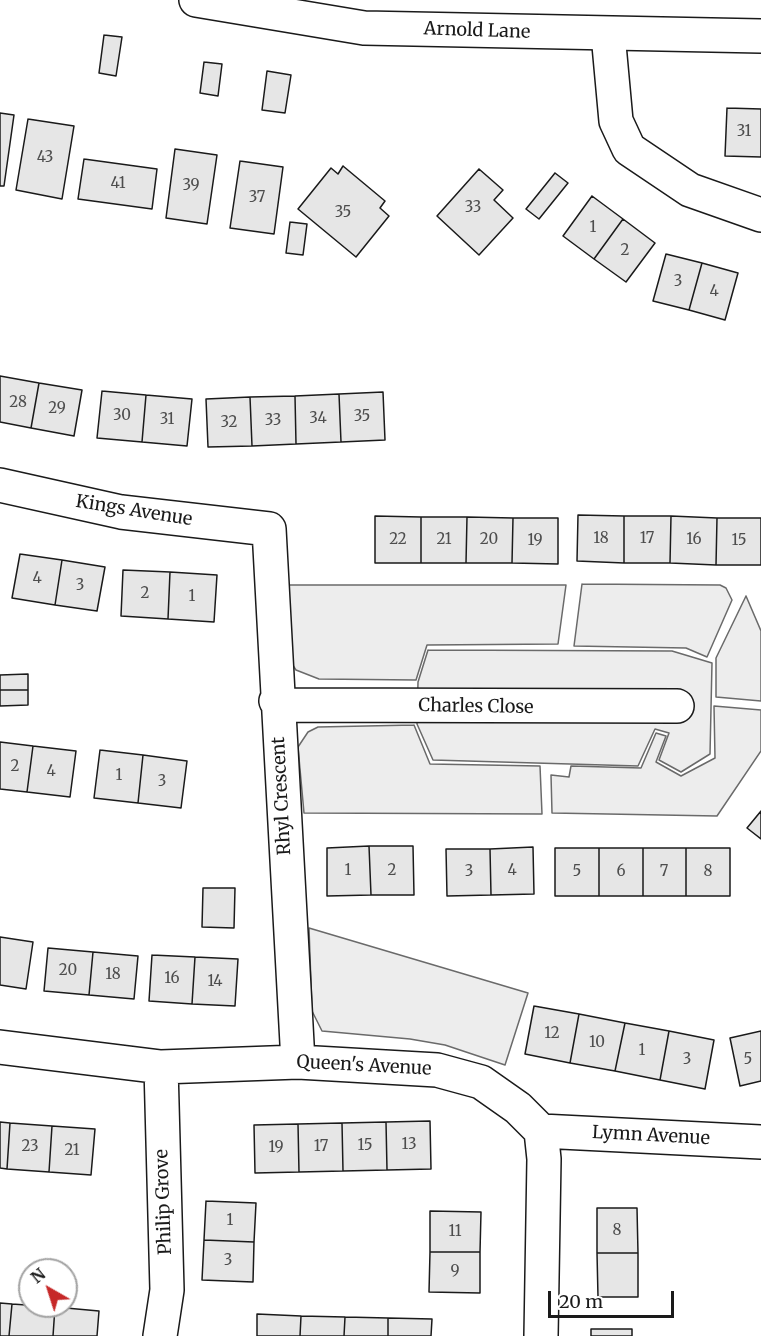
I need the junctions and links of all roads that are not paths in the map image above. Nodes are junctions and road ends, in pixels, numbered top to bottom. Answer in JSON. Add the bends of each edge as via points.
{"nodes":[{"id":1,"x":196,"y":0,"type":"edge"},
{"id":2,"x":608,"y":34,"type":"junction"},
{"id":3,"x":761,"y":36,"type":"edge"},
{"id":4,"x":761,"y":215,"type":"edge"},
{"id":5,"x":0,"y":485,"type":"edge"},
{"id":6,"x":268,"y":530,"type":"joint"},
{"id":7,"x":276,"y":701,"type":"junction"},
{"id":8,"x":676,"y":706,"type":"dead end"},
{"id":9,"x":0,"y":1047,"type":"edge"},
{"id":10,"x":298,"y":1062,"type":"junction"},
{"id":11,"x":161,"y":1067,"type":"junction"},
{"id":12,"x":541,"y":1131,"type":"junction"},
{"id":13,"x":761,"y":1142,"type":"edge"},
{"id":14,"x":160,"y":1336,"type":"edge"},
{"id":15,"x":540,"y":1336,"type":"edge"}],
"edges":[{"from":1,"to":2,"type":"street","name":"Arnold Lane","via":[[364,28]]},
{"from":2,"to":3,"type":"street","name":"Arnold Lane"},
{"from":2,"to":4,"type":"street","via":[[616,121],[629,149],[690,190]]},
{"from":5,"to":6,"type":"street","name":"Kings Avenue","via":[[121,512]]},
{"from":6,"to":7,"type":"street","name":"Rhyl Crescent"},
{"from":7,"to":8,"type":"street","name":"Charles Close","via":[[290,705]]},
{"from":7,"to":10,"type":"street","name":"Rhyl Crescent"},
{"from":9,"to":11,"type":"street","name":"Queen's Avenue"},
{"from":10,"to":11,"type":"street","name":"Queen's Avenue"},
{"from":10,"to":12,"type":"street","name":"Queen's Avenue","via":[[437,1070],[481,1083],[518,1108]]},
{"from":11,"to":14,"type":"street","name":"Philip Grove","via":[[167,1290]]},
{"from":12,"to":13,"type":"street","name":"Lymn Avenue"},
{"from":12,"to":15,"type":"street","via":[[544,1159]]}]}
